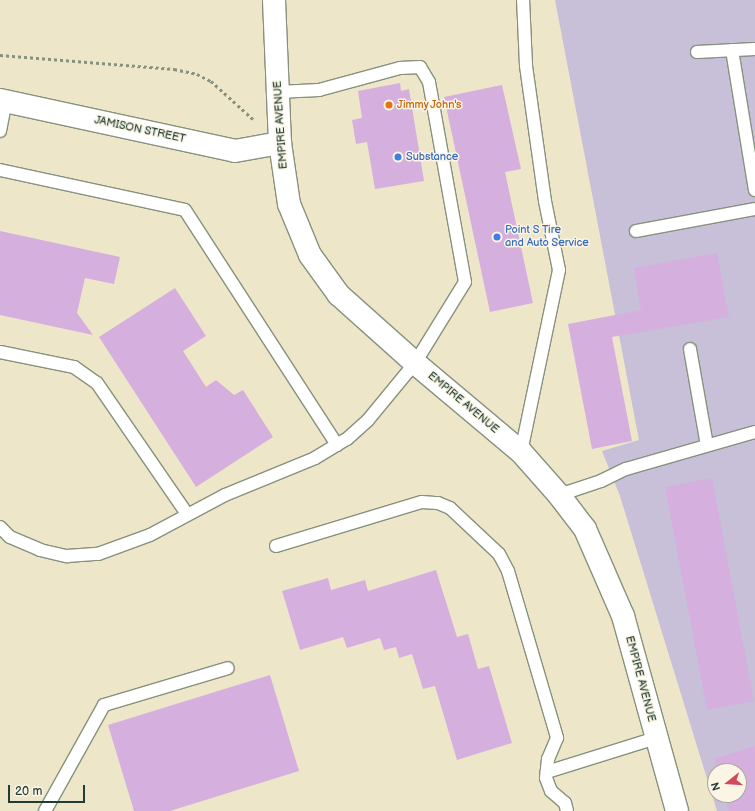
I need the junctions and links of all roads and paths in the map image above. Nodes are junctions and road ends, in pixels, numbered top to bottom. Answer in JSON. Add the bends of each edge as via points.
{"nodes":[{"id":1,"x":274,"y":0,"type":"edge"},
{"id":2,"x":523,"y":0,"type":"edge"},
{"id":3,"x":755,"y":49,"type":"edge"},
{"id":4,"x":732,"y":50,"type":"junction"},
{"id":5,"x":697,"y":52,"type":"dead end"},
{"id":6,"x":0,"y":55,"type":"edge"},
{"id":7,"x":278,"y":92,"type":"junction"},
{"id":8,"x":3,"y":100,"type":"edge"},
{"id":9,"x":0,"y":131,"type":"edge"},
{"id":10,"x":280,"y":143,"type":"junction"},
{"id":11,"x":0,"y":170,"type":"edge"},
{"id":12,"x":755,"y":190,"type":"edge"},
{"id":13,"x":755,"y":209,"type":"edge"},
{"id":14,"x":636,"y":231,"type":"dead end"},
{"id":15,"x":690,"y":349,"type":"dead end"},
{"id":16,"x":0,"y":352,"type":"edge"},
{"id":17,"x":415,"y":363,"type":"junction"},
{"id":18,"x":755,"y":432,"type":"edge"},
{"id":19,"x":337,"y":445,"type":"junction"},
{"id":20,"x":707,"y":445,"type":"junction"},
{"id":21,"x":521,"y":452,"type":"junction"},
{"id":22,"x":559,"y":495,"type":"junction"},
{"id":23,"x":187,"y":514,"type":"junction"},
{"id":24,"x":0,"y":527,"type":"edge"},
{"id":25,"x":276,"y":546,"type":"dead end"},
{"id":26,"x":228,"y":668,"type":"dead end"},
{"id":27,"x":656,"y":738,"type":"junction"},
{"id":28,"x":547,"y":772,"type":"junction"},
{"id":29,"x":46,"y":811,"type":"edge"},
{"id":30,"x":567,"y":811,"type":"edge"},
{"id":31,"x":677,"y":811,"type":"edge"}],
"edges":[{"from":1,"to":7,"type":"street","name":"EMPIRE AVENUE"},
{"from":2,"to":21,"type":"lane","via":[[526,65],[545,201],[559,270]]},
{"from":3,"to":4,"type":"lane"},
{"from":4,"to":5,"type":"lane"},
{"from":4,"to":12,"type":"lane"},
{"from":6,"to":10,"type":"path","via":[[174,69],[197,74],[211,81]]},
{"from":7,"to":10,"type":"street","name":"EMPIRE AVENUE"},
{"from":7,"to":17,"type":"lane","via":[[319,90],[400,68],[420,68],[429,82],[465,282]]},
{"from":8,"to":9,"type":"lane"},
{"from":8,"to":10,"type":"street","name":"JAMISON STREET","via":[[235,151]]},
{"from":10,"to":17,"type":"street","name":"EMPIRE AVENUE","via":[[289,204],[310,255],[339,295]]},
{"from":11,"to":19,"type":"lane","via":[[185,210]]},
{"from":13,"to":14,"type":"lane"},
{"from":15,"to":20,"type":"lane"},
{"from":16,"to":23,"type":"lane","via":[[74,368],[97,383]]},
{"from":17,"to":19,"type":"lane","via":[[368,420]]},
{"from":17,"to":21,"type":"street","name":"EMPIRE AVENUE"},
{"from":18,"to":20,"type":"lane"},
{"from":19,"to":23,"type":"lane","via":[[315,458],[225,495]]},
{"from":20,"to":22,"type":"lane","via":[[626,469],[601,481]]},
{"from":21,"to":22,"type":"street","name":"EMPIRE AVENUE"},
{"from":22,"to":27,"type":"street","name":"EMPIRE AVENUE","via":[[585,529],[623,616]]},
{"from":23,"to":24,"type":"lane","via":[[150,535],[98,554],[67,556],[40,550],[10,537]]},
{"from":25,"to":28,"type":"lane","via":[[422,502],[438,503],[450,508],[499,554],[508,571],[557,738],[548,759]]},
{"from":26,"to":29,"type":"lane","via":[[104,705]]},
{"from":27,"to":28,"type":"lane"},
{"from":27,"to":31,"type":"street","name":"EMPIRE AVENUE"},
{"from":28,"to":30,"type":"lane","via":[[546,778],[551,791],[565,803]]}]}
